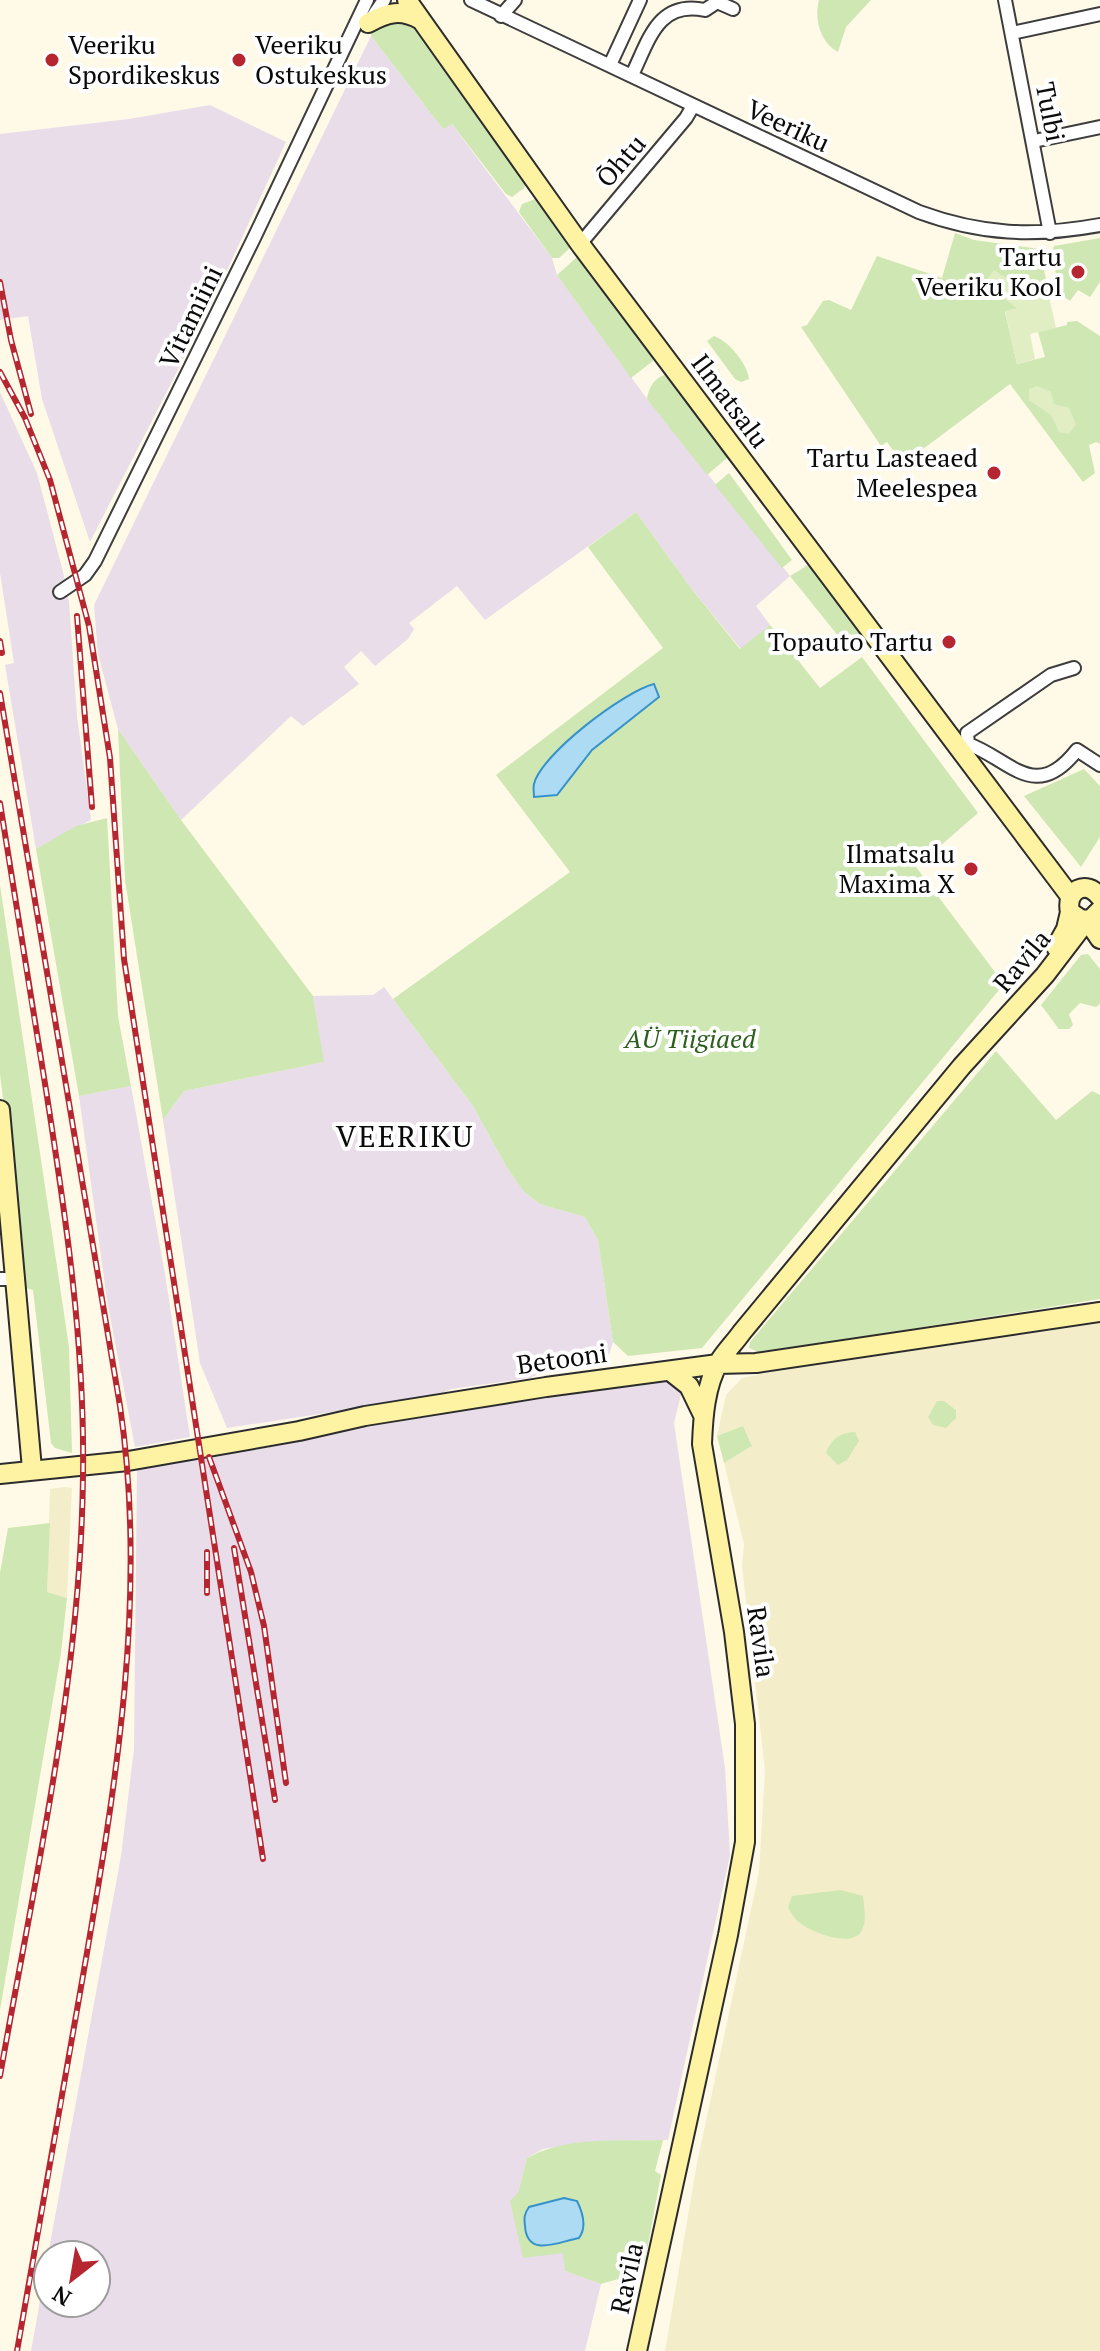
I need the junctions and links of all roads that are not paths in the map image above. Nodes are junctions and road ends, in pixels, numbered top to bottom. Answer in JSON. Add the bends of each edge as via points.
{"nodes":[{"id":1,"x":367,"y":0,"type":"edge"},
{"id":2,"x":384,"y":0,"type":"edge"},
{"id":3,"x":407,"y":0,"type":"edge"},
{"id":4,"x":471,"y":0,"type":"edge"},
{"id":5,"x":515,"y":0,"type":"edge"},
{"id":6,"x":1005,"y":0,"type":"edge"},
{"id":7,"x":638,"y":4,"type":"edge"},
{"id":8,"x":733,"y":9,"type":"dead end"},
{"id":9,"x":1100,"y":14,"type":"edge"},
{"id":10,"x":501,"y":16,"type":"junction"},
{"id":11,"x":660,"y":19,"type":"junction"},
{"id":12,"x":421,"y":20,"type":"junction"},
{"id":13,"x":368,"y":23,"type":"junction"},
{"id":14,"x":1012,"y":33,"type":"junction"},
{"id":15,"x":345,"y":49,"type":"junction"},
{"id":16,"x":610,"y":65,"type":"junction"},
{"id":17,"x":632,"y":75,"type":"junction"},
{"id":18,"x":693,"y":106,"type":"junction"},
{"id":19,"x":1100,"y":127,"type":"edge"},
{"id":20,"x":1034,"y":141,"type":"junction"},
{"id":21,"x":1100,"y":225,"type":"edge"},
{"id":22,"x":1050,"y":233,"type":"junction"},
{"id":23,"x":580,"y":244,"type":"junction"},
{"id":24,"x":60,"y":592,"type":"dead end"},
{"id":25,"x":1074,"y":668,"type":"dead end"},
{"id":26,"x":964,"y":747,"type":"junction"},
{"id":27,"x":1100,"y":765,"type":"edge"},
{"id":28,"x":1090,"y":902,"type":"edge"},
{"id":29,"x":1100,"y":939,"type":"edge"},
{"id":30,"x":0,"y":1110,"type":"edge"},
{"id":31,"x":2,"y":1151,"type":"edge"},
{"id":32,"x":8,"y":1279,"type":"edge"},
{"id":33,"x":1100,"y":1312,"type":"edge"},
{"id":34,"x":718,"y":1364,"type":"junction"},
{"id":35,"x":670,"y":1371,"type":"junction"},
{"id":36,"x":703,"y":1415,"type":"junction"},
{"id":37,"x":32,"y":1469,"type":"junction"},
{"id":38,"x":0,"y":1474,"type":"edge"},
{"id":39,"x":637,"y":2351,"type":"edge"}],
"edges":[{"from":1,"to":15,"type":"street","name":"Vitamiini"},
{"from":2,"to":13,"type":"street","name":"Vitamiini"},
{"from":3,"to":12,"type":"street","name":"Ilmatsalu"},
{"from":4,"to":10,"type":"street","name":"Veeriku"},
{"from":5,"to":10,"type":"street"},
{"from":6,"to":14,"type":"street","name":"Tulbi"},
{"from":7,"to":11,"type":"street"},
{"from":7,"to":16,"type":"street"},
{"from":8,"to":11,"type":"street","via":[[717,2],[705,10],[688,5]]},
{"from":9,"to":14,"type":"street"},
{"from":10,"to":16,"type":"street","name":"Veeriku"},
{"from":11,"to":17,"type":"street"},
{"from":12,"to":13,"type":"street","via":[[395,12]]},
{"from":12,"to":23,"type":"street","name":"Ilmatsalu"},
{"from":13,"to":15,"type":"street","name":"Vitamiini"},
{"from":14,"to":20,"type":"street","name":"Tulbi"},
{"from":15,"to":24,"type":"street","name":"Vitamiini","via":[[95,561]]},
{"from":16,"to":17,"type":"street","name":"Veeriku"},
{"from":17,"to":18,"type":"street","name":"Veeriku"},
{"from":18,"to":22,"type":"street","name":"Veeriku","via":[[939,220],[1004,233]]},
{"from":18,"to":23,"type":"street","name":"Õhtu"},
{"from":19,"to":20,"type":"street"},
{"from":20,"to":22,"type":"street","name":"Tulbi"},
{"from":21,"to":22,"type":"street","name":"Veeriku"},
{"from":23,"to":26,"type":"street","name":"Ilmatsalu"},
{"from":25,"to":26,"type":"street","via":[[1051,675],[967,733]]},
{"from":26,"to":27,"type":"street","via":[[984,750],[1016,772],[1051,773],[1077,750]]},
{"from":26,"to":28,"type":"street","name":"Ilmatsalu","via":[[1019,828]]},
{"from":28,"to":29,"type":"street","name":"Ilmatsalu"},
{"from":28,"to":34,"type":"street","name":"Ravila","via":[[1045,975]]},
{"from":30,"to":31,"type":"street"},
{"from":31,"to":32,"type":"street"},
{"from":32,"to":37,"type":"street"},
{"from":33,"to":34,"type":"street","name":"Betooni","via":[[756,1363]]},
{"from":34,"to":35,"type":"street","name":"Betooni"},
{"from":34,"to":36,"type":"street","name":"Ravila"},
{"from":35,"to":36,"type":"street","via":[[689,1386]]},
{"from":35,"to":37,"type":"street","name":"Betooni","via":[[407,1409],[128,1461]]},
{"from":36,"to":39,"type":"street","name":"Ravila","via":[[702,1444],[745,1724],[745,1842]]},
{"from":37,"to":38,"type":"street","name":"Betooni"}]}
